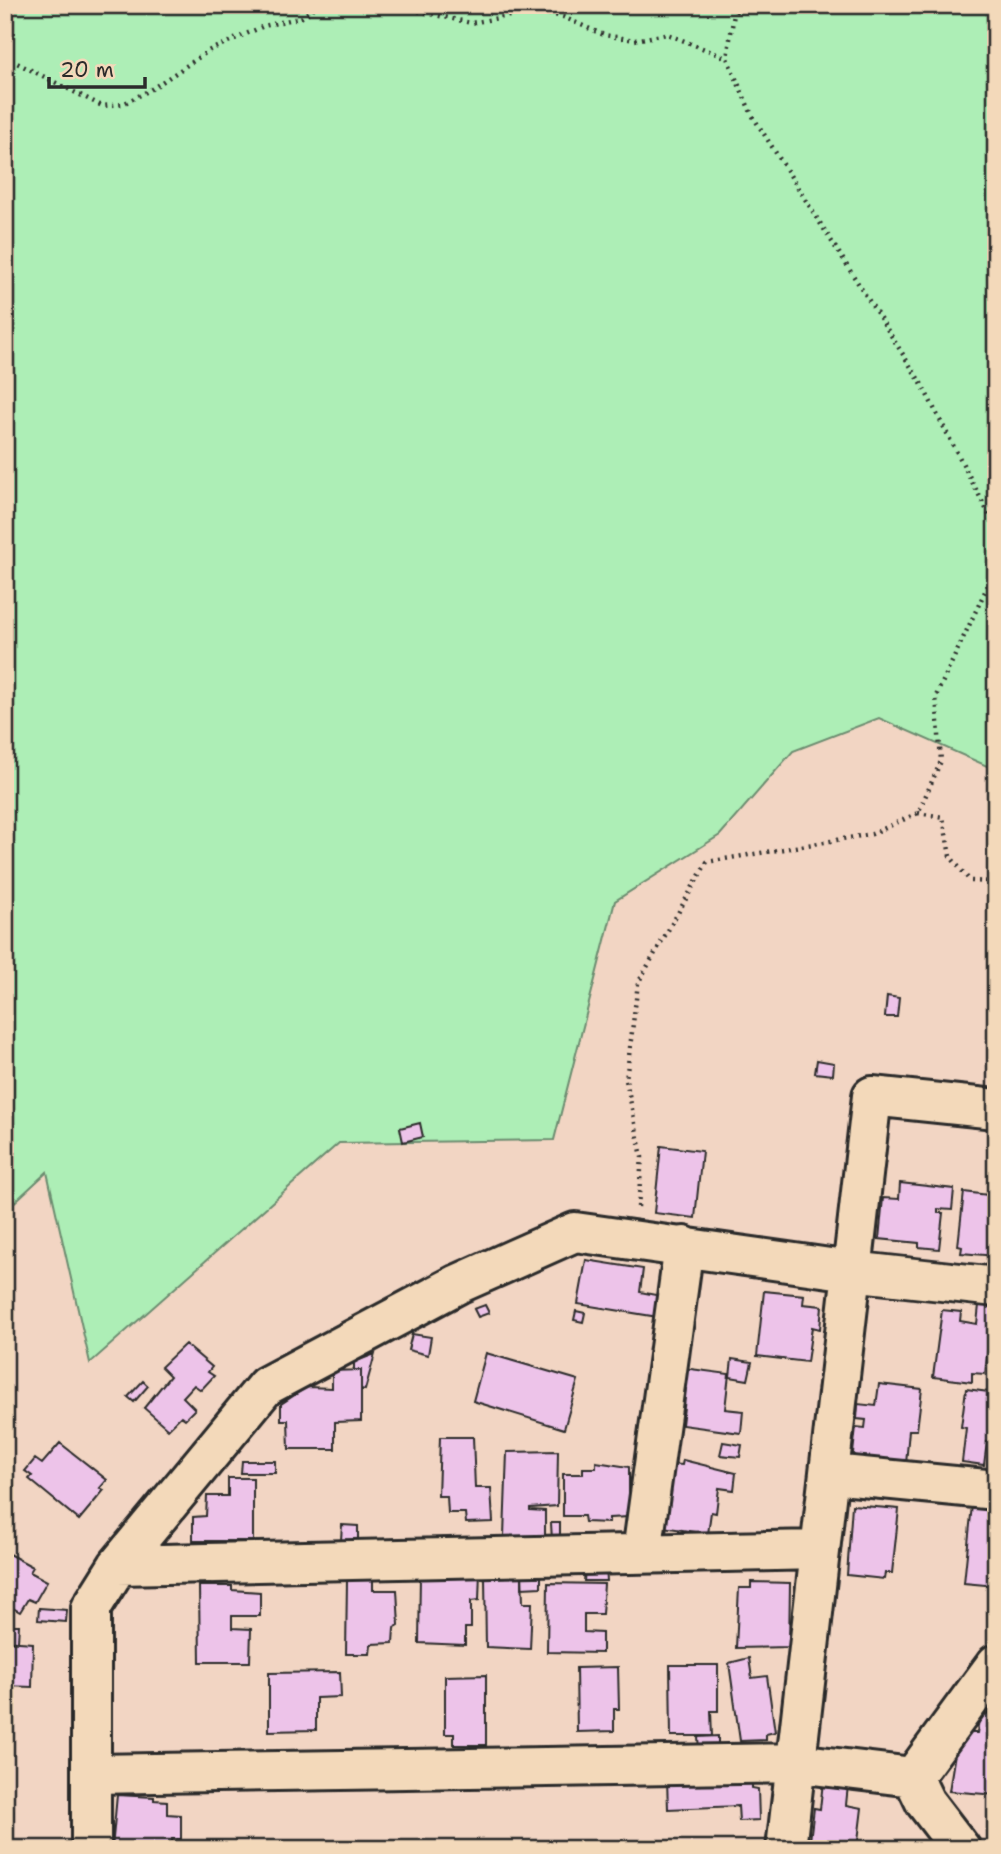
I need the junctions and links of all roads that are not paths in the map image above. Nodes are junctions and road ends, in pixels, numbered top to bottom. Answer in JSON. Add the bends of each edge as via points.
{"nodes":[{"id":1,"x":996,"y":1109,"type":"edge"},
{"id":2,"x":684,"y":1246,"type":"junction"},
{"id":3,"x":851,"y":1271,"type":"junction"},
{"id":4,"x":996,"y":1287,"type":"edge"},
{"id":5,"x":831,"y":1474,"type":"junction"},
{"id":6,"x":996,"y":1490,"type":"edge"},
{"id":7,"x":818,"y":1550,"type":"junction"},
{"id":8,"x":642,"y":1553,"type":"junction"},
{"id":9,"x":118,"y":1565,"type":"junction"},
{"id":10,"x":989,"y":1684,"type":"edge"},
{"id":11,"x":796,"y":1763,"type":"junction"},
{"id":12,"x":93,"y":1774,"type":"junction"},
{"id":13,"x":913,"y":1777,"type":"junction"},
{"id":14,"x":91,"y":1849,"type":"edge"},
{"id":15,"x":786,"y":1849,"type":"edge"},
{"id":16,"x":961,"y":1849,"type":"edge"}],
"edges":[{"from":1,"to":3,"type":"street","via":[[872,1096]]},
{"from":2,"to":3,"type":"street"},
{"from":2,"to":8,"type":"street"},
{"from":2,"to":9,"type":"street","via":[[575,1232],[458,1284],[266,1386]]},
{"from":3,"to":4,"type":"street"},
{"from":3,"to":5,"type":"street"},
{"from":5,"to":6,"type":"street"},
{"from":5,"to":7,"type":"street"},
{"from":7,"to":8,"type":"street"},
{"from":7,"to":11,"type":"street"},
{"from":8,"to":9,"type":"street"},
{"from":9,"to":12,"type":"street","via":[[91,1608]]},
{"from":10,"to":13,"type":"street"},
{"from":11,"to":12,"type":"street"},
{"from":11,"to":13,"type":"street"},
{"from":11,"to":15,"type":"street"},
{"from":12,"to":14,"type":"street"},
{"from":13,"to":16,"type":"street","via":[[925,1802]]}]}
